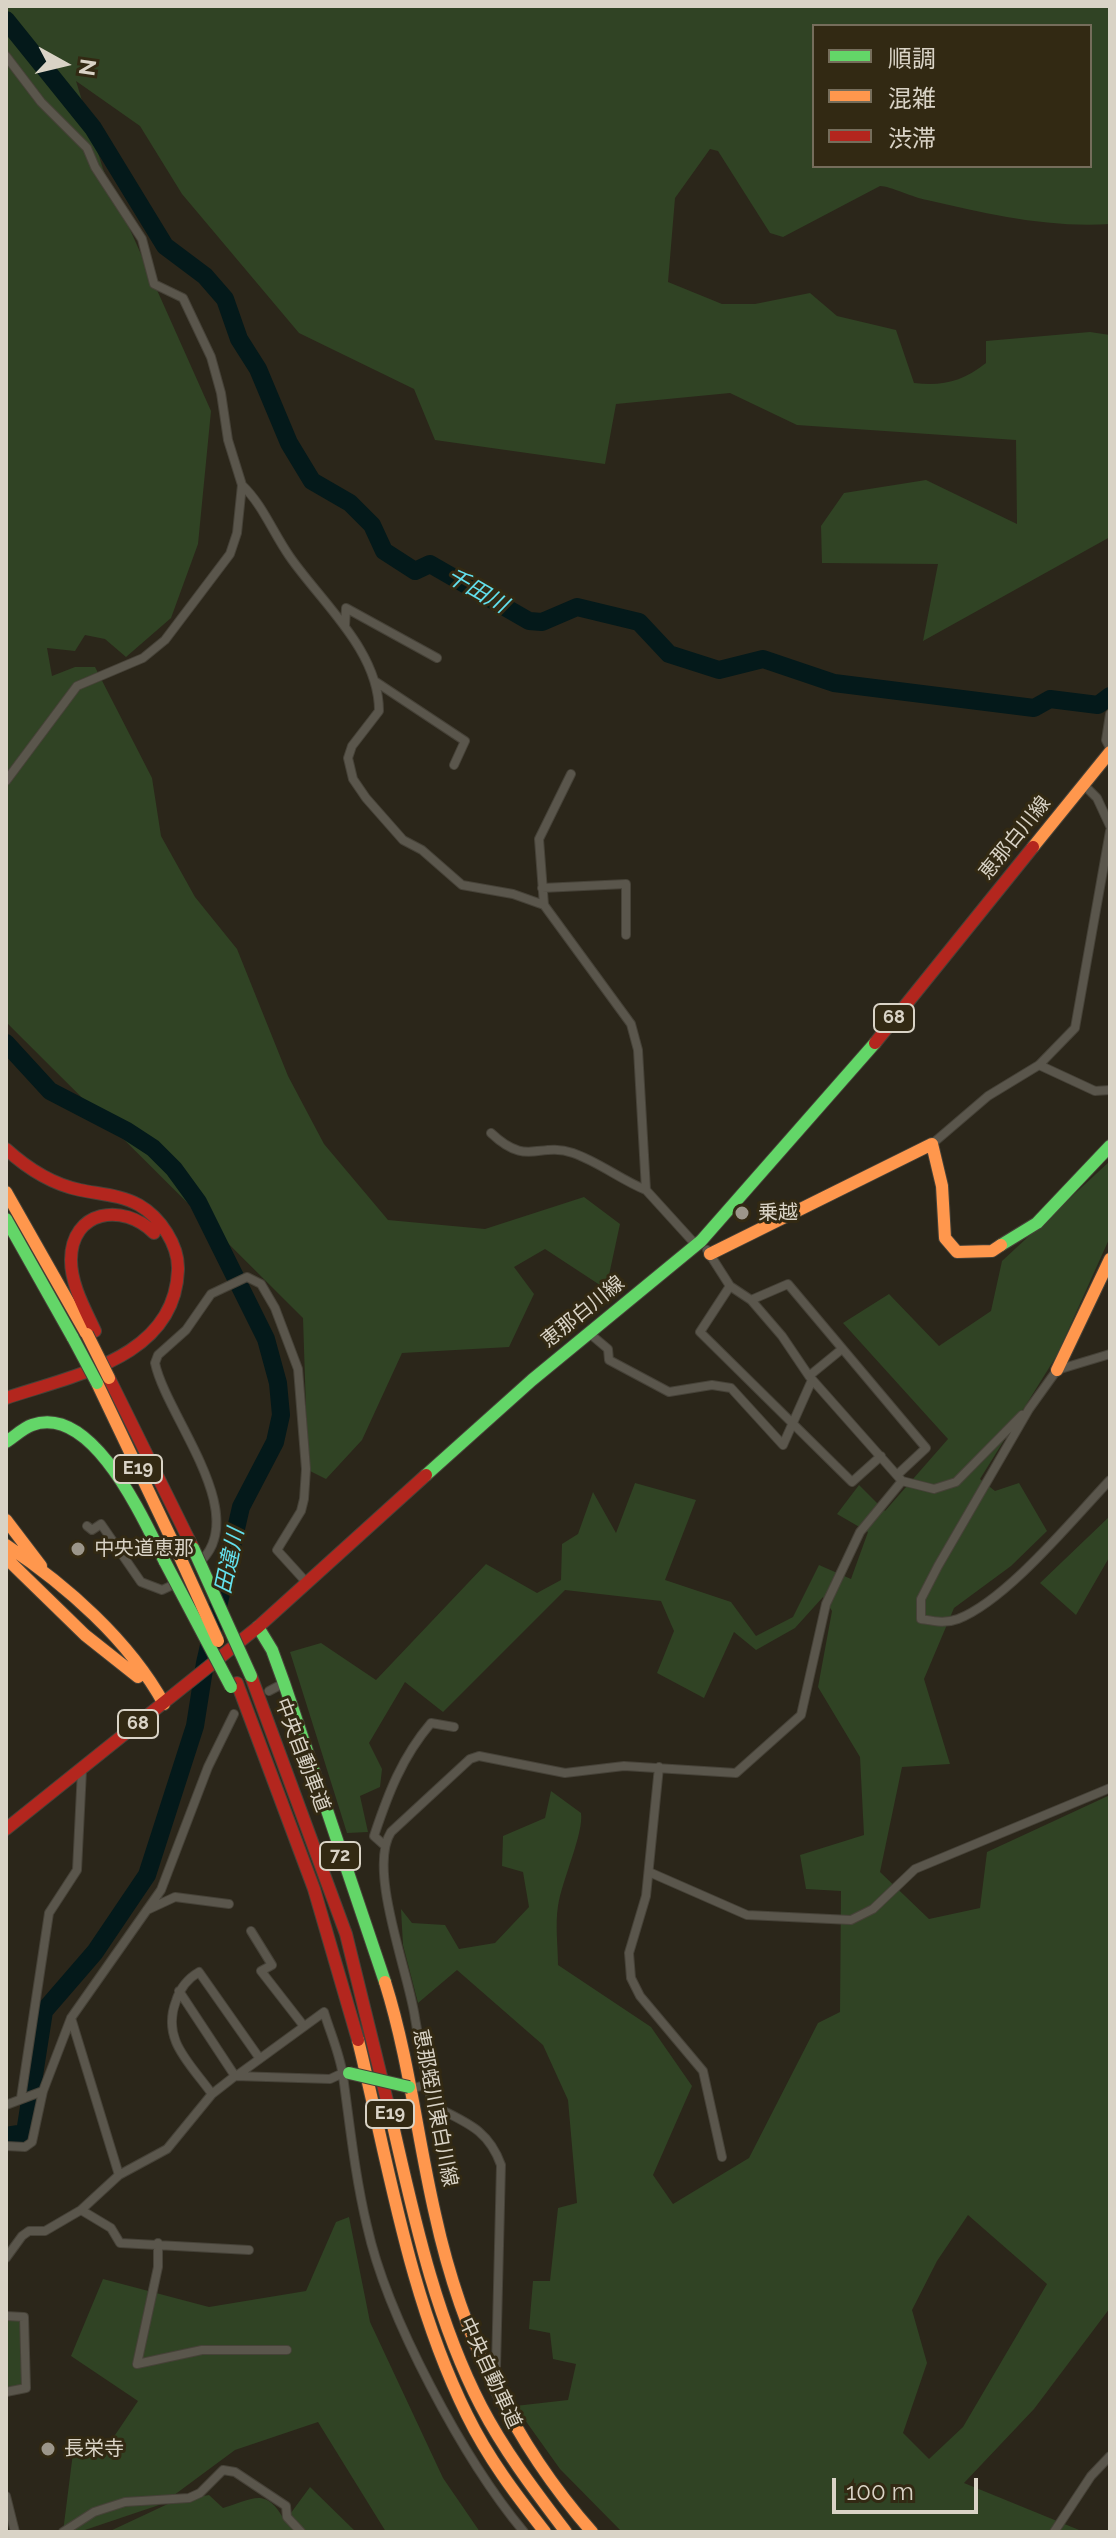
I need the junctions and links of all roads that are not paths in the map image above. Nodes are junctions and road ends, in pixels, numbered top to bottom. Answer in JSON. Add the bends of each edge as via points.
{"nodes":[{"id":1,"x":6,"y":56,"type":"edge"},
{"id":2,"x":242,"y":485,"type":"junction"},
{"id":3,"x":345,"y":626,"type":"junction"},
{"id":4,"x":437,"y":658,"type":"dead end"},
{"id":5,"x":376,"y":682,"type":"junction"},
{"id":6,"x":1110,"y":714,"type":"edge"},
{"id":7,"x":1110,"y":750,"type":"edge"},
{"id":8,"x":454,"y":765,"type":"dead end"},
{"id":9,"x":571,"y":774,"type":"dead end"},
{"id":10,"x":6,"y":781,"type":"edge"},
{"id":11,"x":1083,"y":784,"type":"junction"},
{"id":12,"x":1110,"y":829,"type":"edge"},
{"id":13,"x":542,"y":888,"type":"junction"},
{"id":14,"x":544,"y":905,"type":"junction"},
{"id":15,"x":626,"y":935,"type":"dead end"},
{"id":16,"x":1039,"y":1065,"type":"junction"},
{"id":17,"x":1110,"y":1090,"type":"edge"},
{"id":18,"x":491,"y":1133,"type":"dead end"},
{"id":19,"x":932,"y":1144,"type":"junction"},
{"id":20,"x":1110,"y":1146,"type":"edge"},
{"id":21,"x":6,"y":1149,"type":"edge"},
{"id":22,"x":646,"y":1190,"type":"junction"},
{"id":23,"x":6,"y":1192,"type":"edge"},
{"id":24,"x":6,"y":1219,"type":"edge"},
{"id":25,"x":698,"y":1243,"type":"junction"},
{"id":26,"x":710,"y":1254,"type":"junction"},
{"id":27,"x":1110,"y":1259,"type":"edge"},
{"id":28,"x":1105,"y":1284,"type":"edge"},
{"id":29,"x":730,"y":1286,"type":"junction"},
{"id":30,"x":751,"y":1300,"type":"junction"},
{"id":31,"x":91,"y":1332,"type":"junction"},
{"id":32,"x":589,"y":1333,"type":"junction"},
{"id":33,"x":842,"y":1349,"type":"junction"},
{"id":34,"x":1110,"y":1354,"type":"edge"},
{"id":35,"x":1057,"y":1370,"type":"junction"},
{"id":36,"x":810,"y":1378,"type":"junction"},
{"id":37,"x":6,"y":1388,"type":"edge"},
{"id":38,"x":6,"y":1398,"type":"edge"},
{"id":39,"x":1029,"y":1409,"type":"junction"},
{"id":40,"x":794,"y":1424,"type":"junction"},
{"id":41,"x":6,"y":1442,"type":"edge"},
{"id":42,"x":881,"y":1456,"type":"junction"},
{"id":43,"x":900,"y":1478,"type":"junction"},
{"id":44,"x":1110,"y":1480,"type":"edge"},
{"id":45,"x":6,"y":1520,"type":"edge"},
{"id":46,"x":87,"y":1526,"type":"dead end"},
{"id":47,"x":6,"y":1545,"type":"edge"},
{"id":48,"x":6,"y":1558,"type":"edge"},
{"id":49,"x":43,"y":1570,"type":"junction"},
{"id":50,"x":307,"y":1583,"type":"junction"},
{"id":51,"x":258,"y":1627,"type":"junction"},
{"id":52,"x":284,"y":1683,"type":"junction"},
{"id":53,"x":234,"y":1685,"type":"junction"},
{"id":54,"x":269,"y":1691,"type":"dead end"},
{"id":55,"x":164,"y":1704,"type":"junction"},
{"id":56,"x":234,"y":1714,"type":"dead end"},
{"id":57,"x":454,"y":1727,"type":"dead end"},
{"id":58,"x":659,"y":1767,"type":"junction"},
{"id":59,"x":82,"y":1770,"type":"junction"},
{"id":60,"x":1110,"y":1788,"type":"edge"},
{"id":61,"x":6,"y":1829,"type":"edge"},
{"id":62,"x":383,"y":1844,"type":"junction"},
{"id":63,"x":649,"y":1872,"type":"junction"},
{"id":64,"x":229,"y":1904,"type":"dead end"},
{"id":65,"x":146,"y":1911,"type":"junction"},
{"id":66,"x":251,"y":1931,"type":"dead end"},
{"id":67,"x":179,"y":1991,"type":"junction"},
{"id":68,"x":71,"y":2018,"type":"junction"},
{"id":69,"x":303,"y":2025,"type":"junction"},
{"id":70,"x":258,"y":2056,"type":"junction"},
{"id":71,"x":346,"y":2073,"type":"junction"},
{"id":72,"x":237,"y":2075,"type":"junction"},
{"id":73,"x":428,"y":2084,"type":"junction"},
{"id":74,"x":412,"y":2087,"type":"junction"},
{"id":75,"x":43,"y":2091,"type":"junction"},
{"id":76,"x":212,"y":2094,"type":"junction"},
{"id":77,"x":21,"y":2098,"type":"junction"},
{"id":78,"x":6,"y":2105,"type":"edge"},
{"id":79,"x":6,"y":2146,"type":"edge"},
{"id":80,"x":722,"y":2157,"type":"dead end"},
{"id":81,"x":119,"y":2175,"type":"junction"},
{"id":82,"x":81,"y":2210,"type":"junction"},
{"id":83,"x":158,"y":2243,"type":"junction"},
{"id":84,"x":249,"y":2250,"type":"dead end"},
{"id":85,"x":6,"y":2258,"type":"edge"},
{"id":86,"x":6,"y":2316,"type":"edge"},
{"id":87,"x":287,"y":2350,"type":"dead end"},
{"id":88,"x":489,"y":2379,"type":"junction"},
{"id":89,"x":6,"y":2392,"type":"edge"},
{"id":90,"x":1110,"y":2456,"type":"edge"},
{"id":91,"x":6,"y":2496,"type":"edge"},
{"id":92,"x":15,"y":2532,"type":"edge"},
{"id":93,"x":63,"y":2532,"type":"edge"},
{"id":94,"x":301,"y":2532,"type":"edge"},
{"id":95,"x":524,"y":2532,"type":"edge"},
{"id":96,"x":545,"y":2532,"type":"edge"},
{"id":97,"x":566,"y":2532,"type":"edge"},
{"id":98,"x":592,"y":2532,"type":"edge"},
{"id":99,"x":1054,"y":2532,"type":"edge"}],
"edges":[{"from":1,"to":2,"type":"street","via":[[49,112],[87,148],[142,239],[154,284],[177,293],[189,308],[211,357]]},
{"from":2,"to":3,"type":"street"},
{"from":2,"to":10,"type":"street","via":[[230,554],[171,633],[143,658],[69,693]]},
{"from":3,"to":4,"type":"street","via":[[346,608]]},
{"from":3,"to":5,"type":"street"},
{"from":5,"to":8,"type":"street","via":[[465,741]]},
{"from":5,"to":14,"type":"street","via":[[379,711],[348,758],[353,779],[366,798],[403,840],[462,885]]},
{"from":6,"to":7,"type":"street"},
{"from":7,"to":11,"type":"main road","name":"恵那白川線","number":"68"},
{"from":9,"to":13,"type":"street","via":[[539,839]]},
{"from":11,"to":12,"type":"street","via":[[1097,798]]},
{"from":11,"to":25,"type":"main road","name":"恵那白川線","number":"68","via":[[847,1077]]},
{"from":12,"to":16,"type":"street","via":[[1075,1028]]},
{"from":13,"to":14,"type":"street"},
{"from":13,"to":15,"type":"street","via":[[626,884]]},
{"from":14,"to":22,"type":"street","via":[[636,1034]]},
{"from":16,"to":17,"type":"street","via":[[1095,1091]]},
{"from":16,"to":19,"type":"street","via":[[988,1096]]},
{"from":18,"to":22,"type":"street","via":[[525,1153],[570,1152]]},
{"from":19,"to":20,"type":"main road","via":[[942,1186],[945,1238],[957,1252],[981,1254],[1037,1223]]},
{"from":19,"to":26,"type":"main road"},
{"from":21,"to":38,"type":"main road","via":[[48,1179],[142,1206],[169,1239],[180,1278],[166,1318],[125,1355]]},
{"from":22,"to":25,"type":"street"},
{"from":23,"to":31,"type":"main road","name":"中央自動車道","number":"E19"},
{"from":24,"to":53,"type":"main road","number":"E19","bridge":true,"via":[[97,1383]]},
{"from":25,"to":26,"type":"street"},
{"from":25,"to":32,"type":"main road","name":"恵那白川線","number":"68"},
{"from":26,"to":29,"type":"street"},
{"from":27,"to":28,"type":"main road"},
{"from":28,"to":35,"type":"main road"},
{"from":29,"to":30,"type":"street"},
{"from":29,"to":40,"type":"street","via":[[700,1332]]},
{"from":30,"to":33,"type":"street","via":[[788,1284]]},
{"from":30,"to":36,"type":"street"},
{"from":31,"to":37,"type":"main road","via":[[72,1278],[72,1246],[85,1222],[96,1215],[125,1212],[141,1220],[160,1242],[170,1272],[163,1302],[139,1334],[123,1344]]},
{"from":31,"to":97,"type":"main road","name":"中央自動車道","number":"E19","bridge":true,"via":[[251,1676],[334,1898],[418,2234],[462,2370],[498,2441]]},
{"from":32,"to":40,"type":"street","via":[[608,1349],[609,1360],[669,1392],[712,1385],[731,1388],[783,1445]]},
{"from":32,"to":50,"type":"main road","name":"恵那白川線","number":"68"},
{"from":33,"to":36,"type":"street"},
{"from":33,"to":43,"type":"street","via":[[926,1448]]},
{"from":34,"to":35,"type":"street"},
{"from":35,"to":39,"type":"street"},
{"from":36,"to":40,"type":"street"},
{"from":36,"to":42,"type":"street"},
{"from":39,"to":43,"type":"street","via":[[956,1482],[934,1489]]},
{"from":39,"to":44,"type":"street","via":[[921,1599],[921,1619],[959,1619],[995,1595]]},
{"from":40,"to":42,"type":"street","via":[[852,1482]]},
{"from":41,"to":53,"type":"main road","bridge":true,"via":[[18,1431],[40,1424],[65,1427],[83,1436],[114,1468]]},
{"from":42,"to":43,"type":"street"},
{"from":43,"to":58,"type":"street","via":[[860,1532],[826,1604],[797,1719],[736,1773]]},
{"from":45,"to":49,"type":"main road"},
{"from":46,"to":50,"type":"street","via":[[92,1530],[101,1524],[141,1582],[162,1590],[209,1554],[215,1499],[155,1363],[211,1294],[247,1277],[261,1284],[275,1308],[298,1369],[304,1499],[277,1550]]},
{"from":47,"to":49,"type":"main road"},
{"from":48,"to":55,"type":"main road"},
{"from":49,"to":55,"type":"main road","via":[[123,1646]]},
{"from":50,"to":51,"type":"main road","name":"恵那白川線","number":"68"},
{"from":51,"to":52,"type":"main road","name":"恵那蛭川東白川線","number":"72"},
{"from":51,"to":55,"type":"main road","name":"恵那白川線","number":"68"},
{"from":52,"to":54,"type":"street"},
{"from":52,"to":74,"type":"main road","name":"恵那蛭川東白川線","number":"72","via":[[396,2015]]},
{"from":53,"to":96,"type":"main road","name":"中央自動車道","number":"E19","via":[[256,1729],[332,1941],[432,2333],[485,2449]]},
{"from":55,"to":59,"type":"main road","name":"恵那白川線","number":"68"},
{"from":56,"to":65,"type":"street","via":[[161,1890]]},
{"from":57,"to":62,"type":"street","via":[[431,1723],[407,1755],[374,1836]]},
{"from":58,"to":62,"type":"street","via":[[565,1773],[479,1756],[428,1797]]},
{"from":58,"to":63,"type":"street"},
{"from":59,"to":61,"type":"main road","name":"恵那白川線","number":"68"},
{"from":59,"to":77,"type":"street","via":[[77,1870],[49,1913]]},
{"from":60,"to":63,"type":"street","via":[[915,1869],[873,1909],[851,1920],[747,1915]]},
{"from":62,"to":73,"type":"street","via":[[397,1948]]},
{"from":63,"to":80,"type":"street","via":[[629,1953],[631,1978],[703,2071]]},
{"from":64,"to":65,"type":"street","via":[[175,1897]]},
{"from":65,"to":68,"type":"street"},
{"from":66,"to":69,"type":"street","via":[[272,1965],[261,1971]]},
{"from":67,"to":70,"type":"street","via":[[199,1972]]},
{"from":67,"to":72,"type":"street"},
{"from":67,"to":76,"type":"street","via":[[169,2018],[172,2037]]},
{"from":68,"to":75,"type":"street"},
{"from":68,"to":81,"type":"street"},
{"from":69,"to":70,"type":"street"},
{"from":69,"to":71,"type":"street","via":[[324,2012]]},
{"from":70,"to":72,"type":"street"},
{"from":71,"to":72,"type":"street","via":[[330,2079]]},
{"from":71,"to":74,"type":"main road","bridge":true},
{"from":71,"to":95,"type":"street","via":[[346,2121],[367,2229],[399,2318],[480,2473]]},
{"from":72,"to":76,"type":"street"},
{"from":73,"to":74,"type":"street"},
{"from":73,"to":88,"type":"street","via":[[432,2105],[479,2130],[494,2146],[501,2165],[496,2367]]},
{"from":74,"to":88,"type":"main road","name":"恵那蛭川東白川線","number":"72","via":[[439,2228]]},
{"from":75,"to":77,"type":"street"},
{"from":75,"to":79,"type":"street","via":[[32,2142]]},
{"from":76,"to":81,"type":"street","via":[[167,2149]]},
{"from":77,"to":78,"type":"street"},
{"from":81,"to":82,"type":"street"},
{"from":82,"to":83,"type":"street","via":[[111,2228],[120,2243]]},
{"from":82,"to":85,"type":"street","via":[[45,2231],[29,2231]]},
{"from":83,"to":84,"type":"street"},
{"from":83,"to":87,"type":"street","via":[[158,2267],[137,2364],[202,2350]]},
{"from":86,"to":89,"type":"street","via":[[24,2317],[26,2388]]},
{"from":88,"to":98,"type":"main road","name":"恵那蛭川東白川線","number":"72","via":[[538,2467]]},
{"from":90,"to":99,"type":"street"},
{"from":91,"to":92,"type":"street"},
{"from":93,"to":94,"type":"street","via":[[94,2512],[125,2502],[189,2498],[223,2470],[235,2472],[286,2506],[287,2517]]}]}
